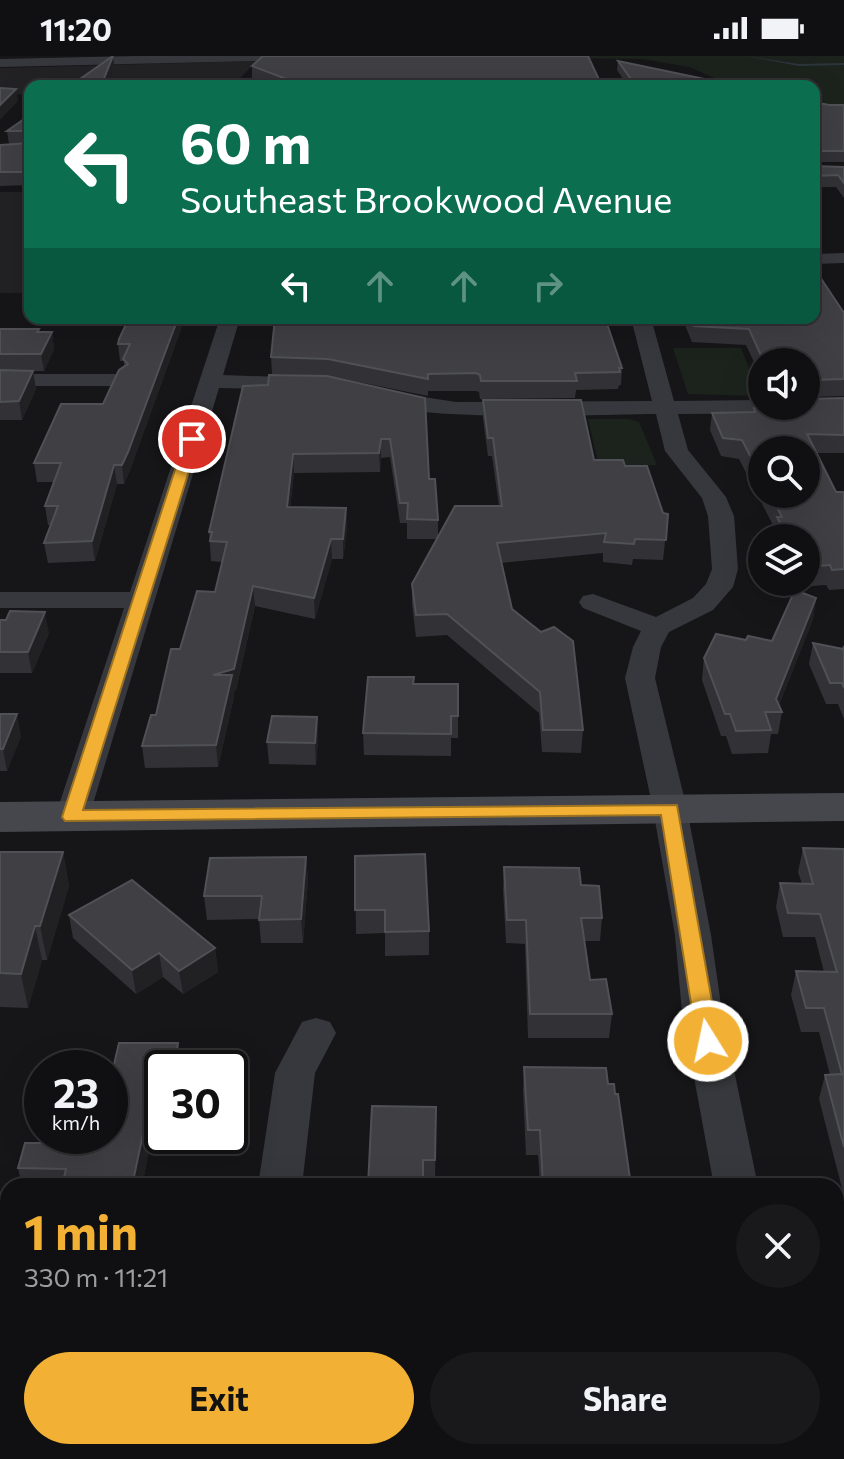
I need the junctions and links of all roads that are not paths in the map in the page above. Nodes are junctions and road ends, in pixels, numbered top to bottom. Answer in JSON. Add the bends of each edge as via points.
{"nodes":[{"id":1,"x":295,"y":56,"type":"edge"},
{"id":2,"x":0,"y":63,"type":"edge"},
{"id":3,"x":820,"y":259,"type":"edge"},
{"id":4,"x":843,"y":260,"type":"edge"},
{"id":5,"x":228,"y":324,"type":"edge"},
{"id":6,"x":643,"y":324,"type":"edge"},
{"id":7,"x":0,"y":380,"type":"edge"},
{"id":8,"x":116,"y":380,"type":"edge"},
{"id":9,"x":211,"y":381,"type":"junction"},
{"id":10,"x":328,"y":385,"type":"edge"},
{"id":11,"x":361,"y":392,"type":"edge"},
{"id":12,"x":844,"y":406,"type":"edge"},
{"id":13,"x":666,"y":408,"type":"junction"},
{"id":14,"x":0,"y":600,"type":"edge"},
{"id":15,"x":139,"y":600,"type":"junction"},
{"id":16,"x":593,"y":602,"type":"dead end"},
{"id":17,"x":657,"y":627,"type":"junction"},
{"id":18,"x":844,"y":807,"type":"edge"},
{"id":19,"x":670,"y":809,"type":"junction"},
{"id":20,"x":0,"y":817,"type":"edge"},
{"id":21,"x":72,"y":817,"type":"junction"},
{"id":22,"x":316,"y":1033,"type":"dead end"},
{"id":23,"x":281,"y":1178,"type":"edge"},
{"id":24,"x":734,"y":1178,"type":"edge"}],
"edges":[{"from":1,"to":2,"type":"street"},
{"from":3,"to":4,"type":"street"},
{"from":5,"to":9,"type":"street"},
{"from":6,"to":13,"type":"street"},
{"from":7,"to":8,"type":"street"},
{"from":9,"to":10,"type":"street"},
{"from":9,"to":15,"type":"street"},
{"from":11,"to":13,"type":"street","via":[[456,409]]},
{"from":12,"to":13,"type":"street"},
{"from":13,"to":17,"type":"street","via":[[677,451],[717,506],[725,569],[719,587],[703,604]]},
{"from":14,"to":15,"type":"street"},
{"from":15,"to":21,"type":"street"},
{"from":16,"to":17,"type":"street"},
{"from":17,"to":19,"type":"street","via":[[640,678]]},
{"from":18,"to":19,"type":"main road"},
{"from":19,"to":21,"type":"main road"},
{"from":19,"to":24,"type":"street"},
{"from":20,"to":21,"type":"main road"},
{"from":22,"to":23,"type":"street","via":[[292,1085]]}]}
